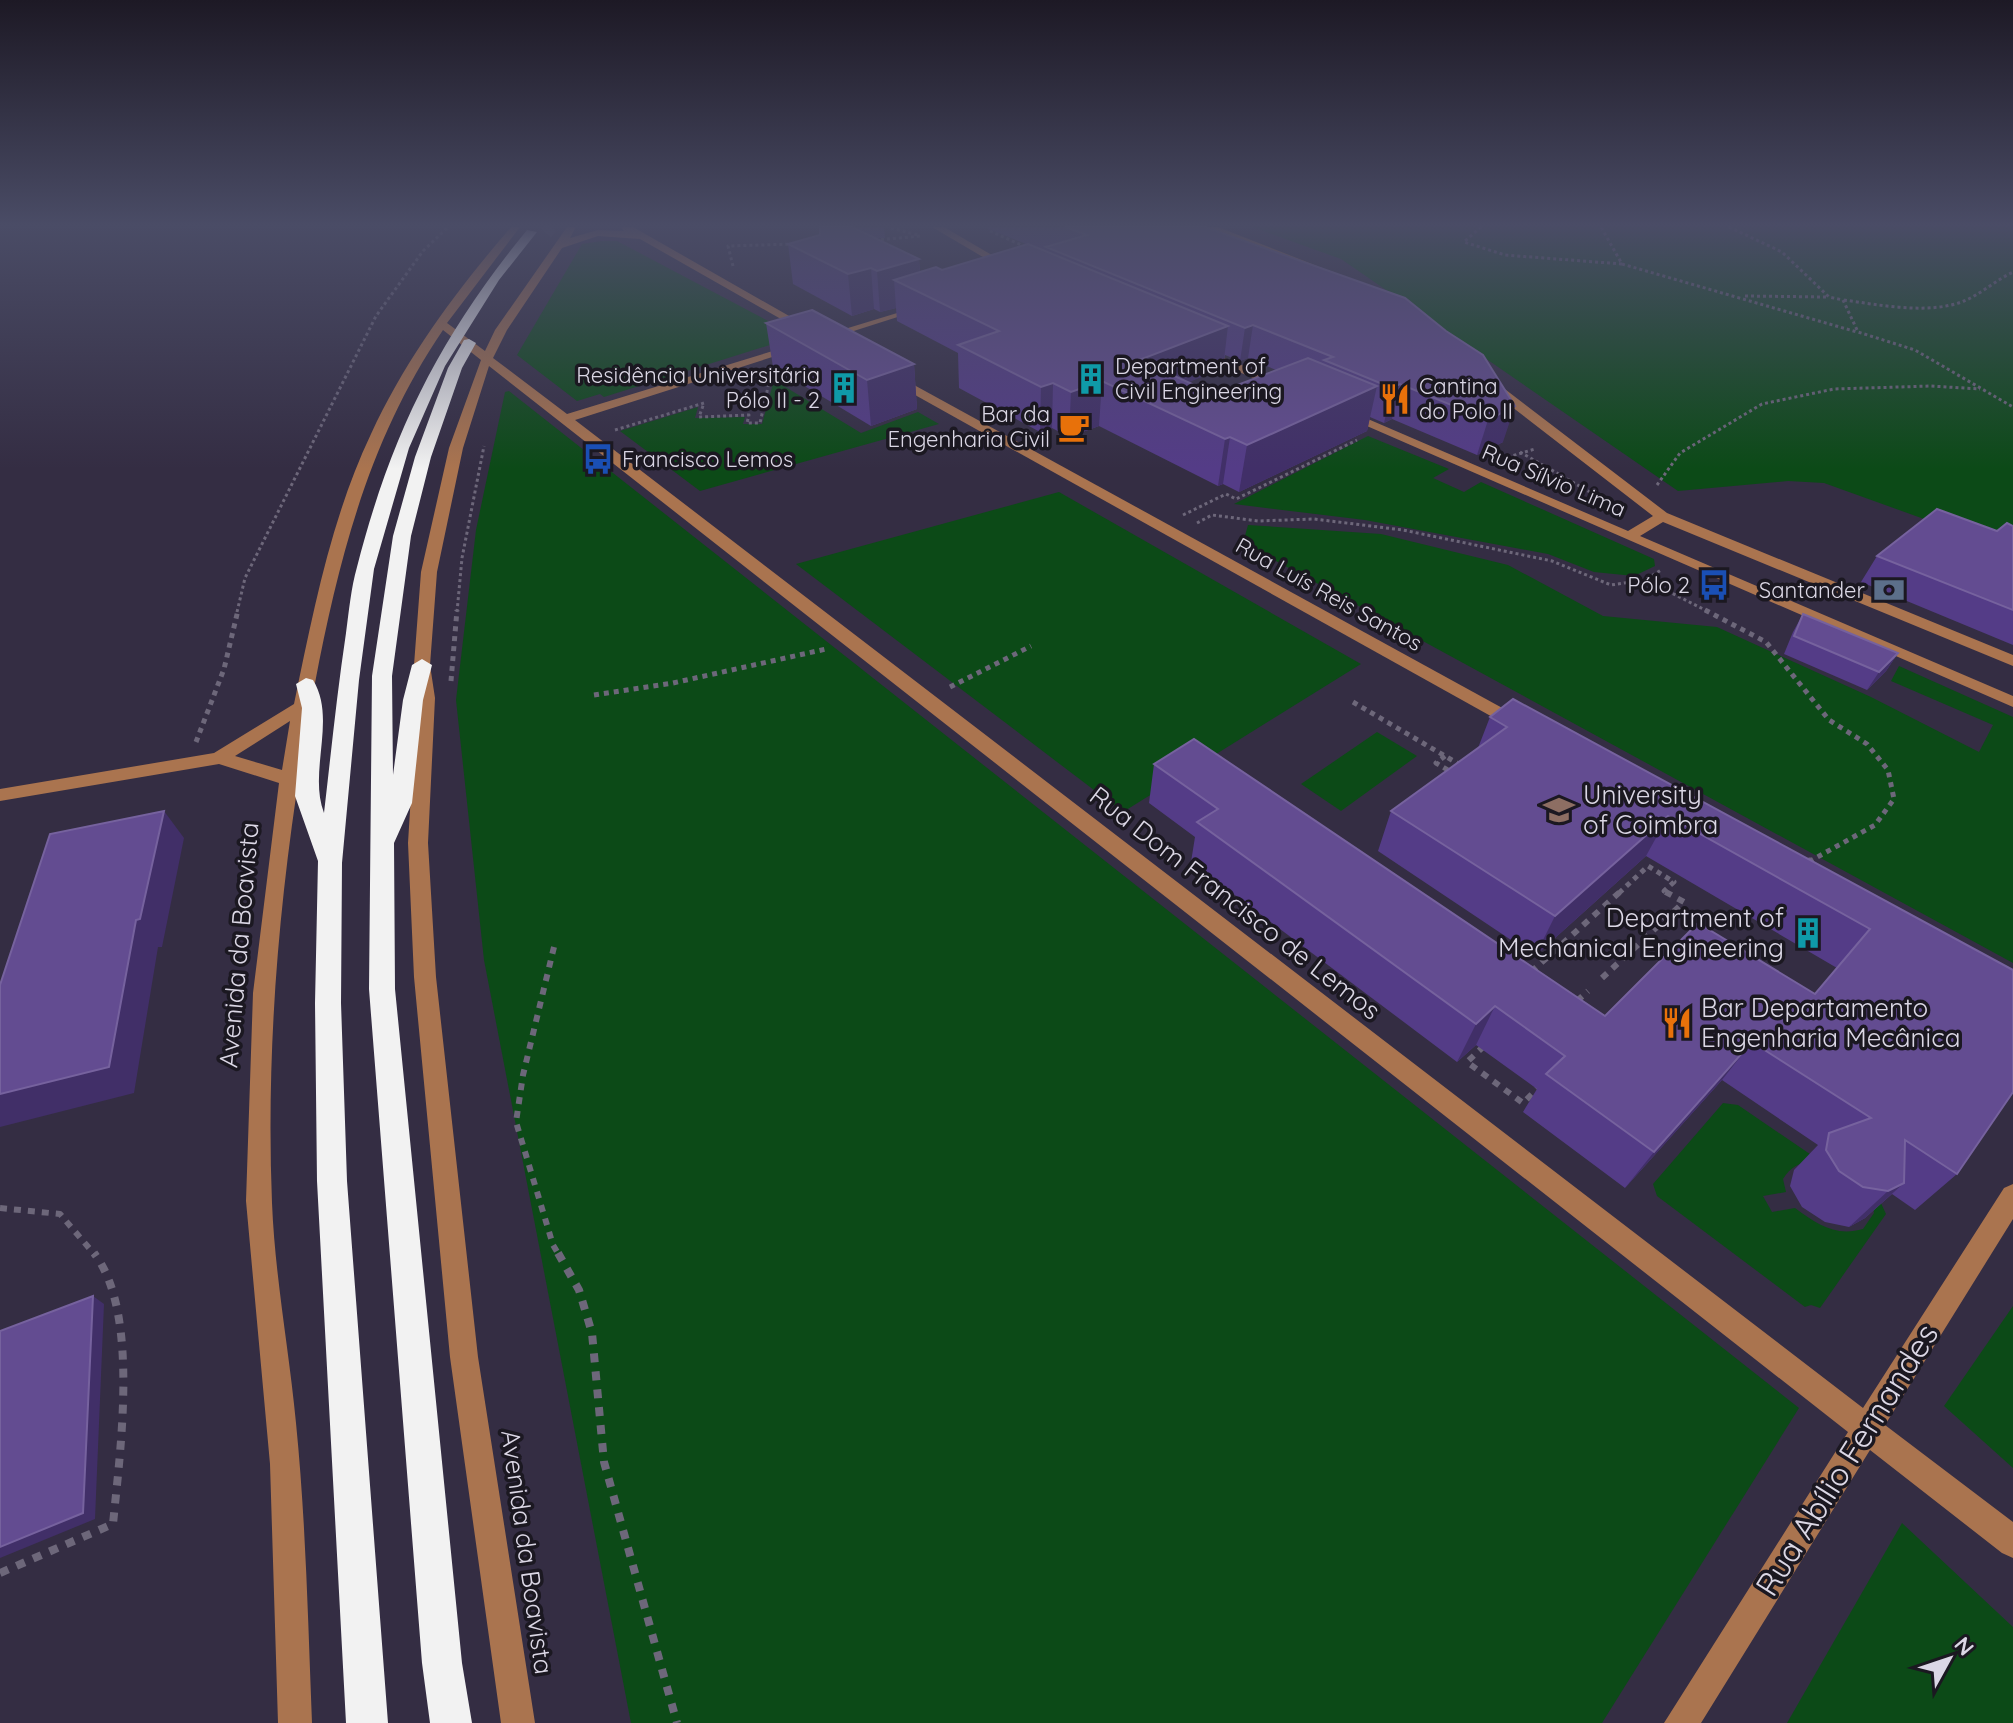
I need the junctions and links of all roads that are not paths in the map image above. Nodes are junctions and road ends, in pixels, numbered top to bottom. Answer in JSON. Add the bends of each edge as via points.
{"nodes":[{"id":1,"x":452,"y":307,"type":"edge"},
{"id":2,"x":475,"y":307,"type":"edge"},
{"id":3,"x":490,"y":307,"type":"edge"},
{"id":4,"x":511,"y":307,"type":"edge"},
{"id":5,"x":767,"y":307,"type":"edge"},
{"id":6,"x":903,"y":312,"type":"dead end"},
{"id":7,"x":441,"y":323,"type":"junction"},
{"id":8,"x":822,"y":338,"type":"junction"},
{"id":9,"x":1184,"y":344,"type":"edge"},
{"id":10,"x":838,"y":347,"type":"edge"},
{"id":11,"x":877,"y":368,"type":"edge"},
{"id":12,"x":1478,"y":375,"type":"edge"},
{"id":13,"x":1292,"y":391,"type":"edge"},
{"id":14,"x":1333,"y":409,"type":"edge"},
{"id":15,"x":568,"y":418,"type":"junction"},
{"id":16,"x":1662,"y":516,"type":"junction"},
{"id":17,"x":1630,"y":536,"type":"junction"},
{"id":18,"x":2013,"y":661,"type":"edge"},
{"id":19,"x":422,"y":665,"type":"junction"},
{"id":20,"x":306,"y":684,"type":"junction"},
{"id":21,"x":2013,"y":702,"type":"edge"},
{"id":22,"x":299,"y":708,"type":"junction"},
{"id":23,"x":1535,"y":732,"type":"edge"},
{"id":24,"x":219,"y":758,"type":"junction"},
{"id":25,"x":289,"y":779,"type":"junction"},
{"id":26,"x":0,"y":795,"type":"edge"},
{"id":27,"x":382,"y":850,"type":"junction"},
{"id":28,"x":330,"y":863,"type":"junction"},
{"id":29,"x":2013,"y":1196,"type":"edge"},
{"id":30,"x":1867,"y":1431,"type":"junction"},
{"id":31,"x":2013,"y":1542,"type":"edge"},
{"id":32,"x":295,"y":1723,"type":"edge"},
{"id":33,"x":367,"y":1723,"type":"edge"},
{"id":34,"x":451,"y":1723,"type":"edge"},
{"id":35,"x":518,"y":1723,"type":"edge"},
{"id":36,"x":1681,"y":1723,"type":"edge"}],
"edges":[{"from":1,"to":7,"type":"street","name":"Avenida da Boavista"},
{"from":2,"to":28,"type":"highway","via":[[438,366],[401,448],[365,569]]},
{"from":3,"to":27,"type":"highway","via":[[455,368],[402,536],[382,676]]},
{"from":4,"to":19,"type":"street","name":"Avenida da Boavista","via":[[456,448],[429,572]]},
{"from":5,"to":8,"type":"street"},
{"from":6,"to":8,"type":"street"},
{"from":7,"to":15,"type":"street","name":"Rua Dom Francisco de Lemos"},
{"from":7,"to":20,"type":"street","name":"Avenida da Boavista","via":[[370,451],[330,571]]},
{"from":8,"to":10,"type":"street"},
{"from":8,"to":15,"type":"street"},
{"from":9,"to":13,"type":"street"},
{"from":11,"to":23,"type":"street","name":"Rua Luís Reis Santos"},
{"from":12,"to":16,"type":"street"},
{"from":14,"to":17,"type":"street","name":"Rua Sílvio Lima"},
{"from":15,"to":30,"type":"street","name":"Rua Dom Francisco de Lemos"},
{"from":16,"to":17,"type":"street","name":"Rua Sílvio Lima"},
{"from":16,"to":18,"type":"street","name":"Rua Sílvio Lima"},
{"from":17,"to":21,"type":"street","name":"Rua Sílvio Lima"},
{"from":19,"to":27,"type":"highway","via":[[401,803]]},
{"from":19,"to":35,"type":"street","name":"Avenida da Boavista","via":[[426,698],[418,843],[438,1128],[466,1373]]},
{"from":20,"to":22,"type":"street","name":"Avenida da Boavista"},
{"from":20,"to":28,"type":"highway","via":[[312,708],[306,796]]},
{"from":22,"to":24,"type":"street"},
{"from":22,"to":25,"type":"street","name":"Avenida da Boavista"},
{"from":24,"to":25,"type":"street"},
{"from":24,"to":26,"type":"street"},
{"from":25,"to":32,"type":"street","name":"Avenida da Boavista","via":[[273,876],[263,1006],[259,1204],[282,1428]]},
{"from":27,"to":34,"type":"highway","via":[[384,1019]]},
{"from":28,"to":33,"type":"highway","via":[[332,1181]]},
{"from":29,"to":30,"type":"street","name":"Rua Abílio Fernandes"},
{"from":30,"to":31,"type":"street","name":"Rua Dom Francisco de Lemos"},
{"from":30,"to":36,"type":"street","name":"Rua Abílio Fernandes"}]}
